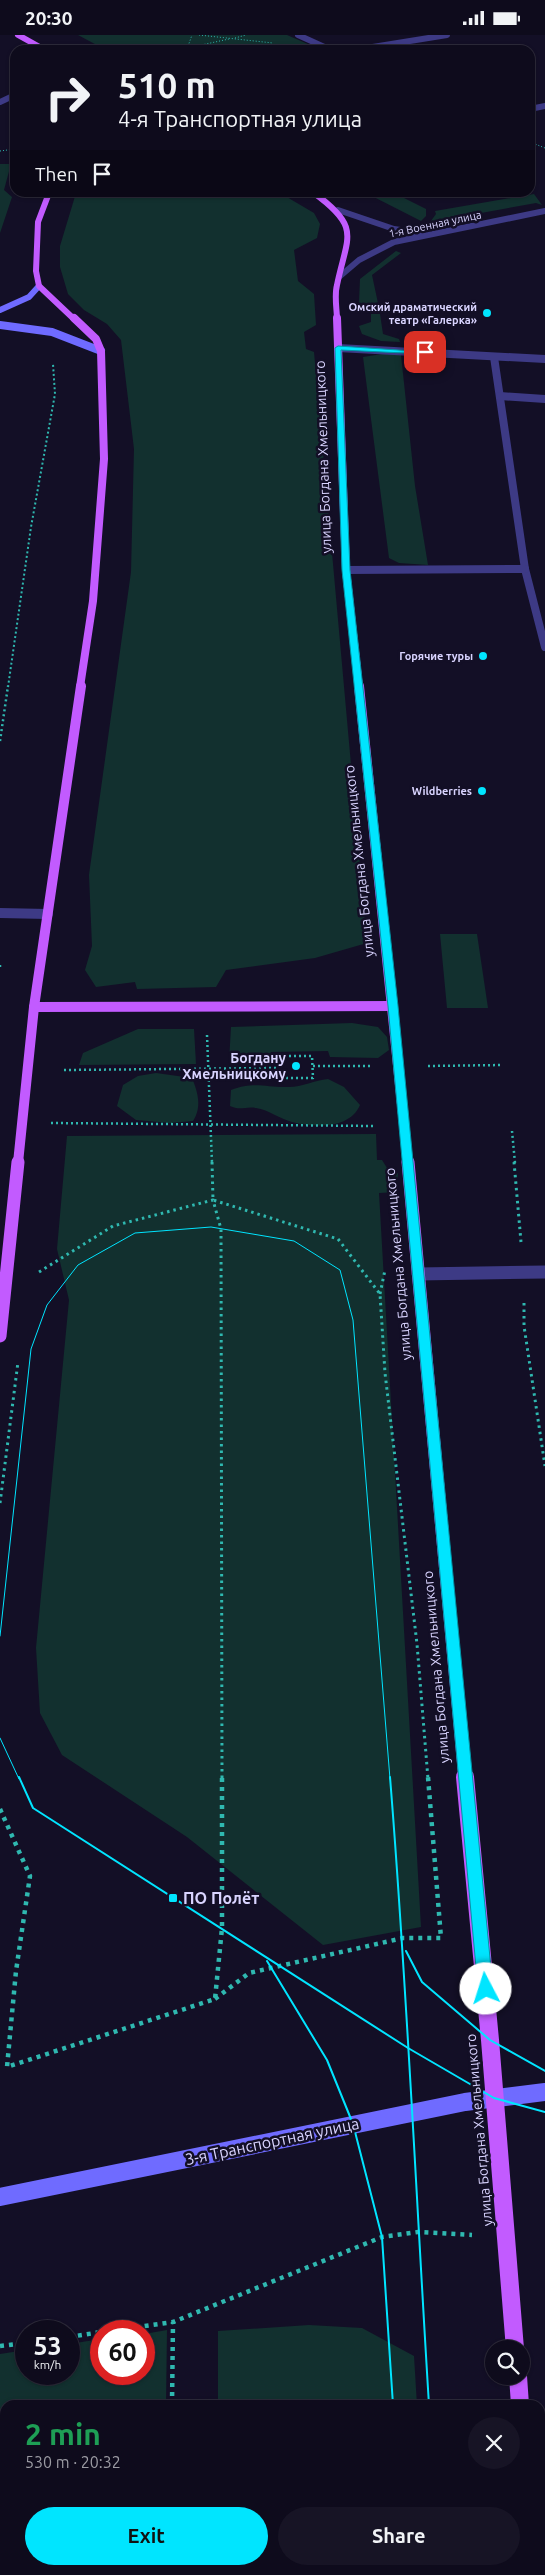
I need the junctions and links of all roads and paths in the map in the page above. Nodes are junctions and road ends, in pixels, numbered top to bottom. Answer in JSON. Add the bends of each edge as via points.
{"nodes":[{"id":1,"x":18,"y":35,"type":"edge"},
{"id":2,"x":199,"y":35,"type":"edge"},
{"id":3,"x":246,"y":35,"type":"edge"},
{"id":4,"x":298,"y":35,"type":"edge"},
{"id":5,"x":447,"y":35,"type":"edge"},
{"id":6,"x":437,"y":36,"type":"edge"},
{"id":7,"x":232,"y":39,"type":"junction"},
{"id":8,"x":36,"y":45,"type":"edge"},
{"id":9,"x":205,"y":45,"type":"edge"},
{"id":10,"x":286,"y":45,"type":"edge"},
{"id":11,"x":321,"y":45,"type":"edge"},
{"id":12,"x":384,"y":45,"type":"edge"},
{"id":13,"x":47,"y":197,"type":"edge"},
{"id":14,"x":320,"y":197,"type":"edge"},
{"id":15,"x":338,"y":210,"type":"junction"},
{"id":16,"x":545,"y":211,"type":"edge"},
{"id":17,"x":435,"y":233,"type":"junction"},
{"id":18,"x":339,"y":277,"type":"junction"},
{"id":19,"x":39,"y":286,"type":"junction"},
{"id":20,"x":0,"y":310,"type":"edge"},
{"id":21,"x":0,"y":325,"type":"edge"},
{"id":22,"x":338,"y":348,"type":"junction"},
{"id":23,"x":101,"y":351,"type":"junction"},
{"id":24,"x":53,"y":357,"type":"dead end"},
{"id":25,"x":494,"y":357,"type":"junction"},
{"id":26,"x":545,"y":359,"type":"edge"},
{"id":27,"x":500,"y":396,"type":"junction"},
{"id":28,"x":545,"y":399,"type":"edge"},
{"id":29,"x":525,"y":569,"type":"junction"},
{"id":30,"x":346,"y":570,"type":"junction"},
{"id":31,"x":542,"y":621,"type":"edge"},
{"id":32,"x":545,"y":647,"type":"edge"},
{"id":33,"x":0,"y":741,"type":"edge"},
{"id":34,"x":0,"y":913,"type":"edge"},
{"id":35,"x":48,"y":914,"type":"junction"},
{"id":36,"x":0,"y":965,"type":"edge"},
{"id":37,"x":0,"y":970,"type":"edge"},
{"id":38,"x":393,"y":1006,"type":"junction"},
{"id":39,"x":34,"y":1007,"type":"junction"},
{"id":40,"x":206,"y":1007,"type":"junction"},
{"id":41,"x":503,"y":1065,"type":"dead end"},
{"id":42,"x":398,"y":1066,"type":"junction"},
{"id":43,"x":313,"y":1067,"type":"junction"},
{"id":44,"x":209,"y":1068,"type":"junction"},
{"id":45,"x":279,"y":1068,"type":"junction"},
{"id":46,"x":64,"y":1070,"type":"dead end"},
{"id":47,"x":22,"y":1123,"type":"junction"},
{"id":48,"x":210,"y":1125,"type":"junction"},
{"id":49,"x":383,"y":1126,"type":"dead end"},
{"id":50,"x":213,"y":1200,"type":"junction"},
{"id":51,"x":545,"y":1272,"type":"edge"},
{"id":52,"x":418,"y":1274,"type":"junction"},
{"id":53,"x":36,"y":1280,"type":"dead end"},
{"id":54,"x":0,"y":1336,"type":"edge"},
{"id":55,"x":18,"y":1359,"type":"dead end"},
{"id":56,"x":0,"y":1503,"type":"edge"},
{"id":57,"x":0,"y":1809,"type":"edge"},
{"id":58,"x":215,"y":1999,"type":"junction"},
{"id":59,"x":545,"y":2092,"type":"edge"},
{"id":60,"x":494,"y":2098,"type":"junction"},
{"id":61,"x":0,"y":2197,"type":"edge"},
{"id":62,"x":506,"y":2237,"type":"junction"},
{"id":63,"x":172,"y":2323,"type":"junction"},
{"id":64,"x":155,"y":2325,"type":"edge"},
{"id":65,"x":514,"y":2340,"type":"edge"},
{"id":66,"x":15,"y":2344,"type":"edge"},
{"id":67,"x":0,"y":2346,"type":"edge"},
{"id":68,"x":519,"y":2385,"type":"edge"},
{"id":69,"x":172,"y":2400,"type":"edge"},
{"id":70,"x":520,"y":2400,"type":"edge"}],
"edges":[{"from":1,"to":8,"type":"main road"},
{"from":2,"to":7,"type":"path"},
{"from":3,"to":7,"type":"path"},
{"from":4,"to":11,"type":"street"},
{"from":5,"to":6,"type":"street"},
{"from":6,"to":12,"type":"street"},
{"from":7,"to":9,"type":"path"},
{"from":7,"to":10,"type":"path"},
{"from":13,"to":19,"type":"main road","via":[[38,222],[36,271]]},
{"from":14,"to":15,"type":"main road","name":"улица Богдана Хмельницкого"},
{"from":15,"to":17,"type":"street","via":[[394,229]]},
{"from":15,"to":18,"type":"main road","name":"улица Богдана Хмельницкого","via":[[349,233],[348,249]]},
{"from":16,"to":17,"type":"street","name":"1-я Военная улица"},
{"from":17,"to":18,"type":"street","name":"1-я Военная улица","via":[[374,250]]},
{"from":18,"to":22,"type":"main road","name":"улица Богдана Хмельницкого","via":[[336,287]]},
{"from":19,"to":20,"type":"main road","via":[[29,297]]},
{"from":19,"to":23,"type":"main road","via":[[88,330]]},
{"from":21,"to":23,"type":"main road","via":[[52,330],[78,338]]},
{"from":22,"to":25,"type":"street"},
{"from":22,"to":30,"type":"main road","name":"улица Богдана Хмельницкого"},
{"from":23,"to":35,"type":"main road","via":[[104,459],[93,601]]},
{"from":24,"to":33,"type":"path","via":[[55,394],[31,527]]},
{"from":25,"to":26,"type":"street"},
{"from":25,"to":27,"type":"street"},
{"from":27,"to":28,"type":"street"},
{"from":27,"to":29,"type":"street"},
{"from":29,"to":30,"type":"street"},
{"from":29,"to":31,"type":"street"},
{"from":30,"to":38,"type":"main road","name":"улица Богдана Хмельницкого"},
{"from":31,"to":32,"type":"street"},
{"from":34,"to":35,"type":"street"},
{"from":35,"to":39,"type":"main road"},
{"from":36,"to":37,"type":"path"},
{"from":38,"to":40,"type":"main road"},
{"from":38,"to":42,"type":"main road","name":"улица Богдана Хмельницкого"},
{"from":39,"to":40,"type":"main road"},
{"from":39,"to":47,"type":"main road"},
{"from":40,"to":44,"type":"path"},
{"from":41,"to":42,"type":"path"},
{"from":42,"to":43,"type":"path"},
{"from":42,"to":52,"type":"main road","name":"улица Богдана Хмельницкого"},
{"from":43,"to":45,"type":"path","via":[[313,1078],[280,1078]]},
{"from":43,"to":45,"type":"path","via":[[312,1056],[279,1056]]},
{"from":44,"to":45,"type":"path"},
{"from":44,"to":46,"type":"path"},
{"from":44,"to":48,"type":"path"},
{"from":47,"to":48,"type":"path"},
{"from":47,"to":54,"type":"main road"},
{"from":48,"to":49,"type":"path"},
{"from":48,"to":50,"type":"path"},
{"from":50,"to":53,"type":"path","via":[[113,1225],[38,1272]]},
{"from":50,"to":58,"type":"path","via":[[221,1229],[222,1928]]},
{"from":50,"to":58,"type":"path","via":[[338,1239],[380,1294],[385,1373],[417,1644],[441,1938],[403,1938],[249,1973]]},
{"from":51,"to":52,"type":"street"},
{"from":52,"to":60,"type":"main road","name":"улица Богдана Хмельницкого"},
{"from":55,"to":56,"type":"path"},
{"from":57,"to":58,"type":"path","via":[[30,1876],[16,1971],[7,2067]]},
{"from":59,"to":60,"type":"main road","name":"3-я Транспортная улица"},
{"from":60,"to":61,"type":"main road","name":"3-я Транспортная улица"},
{"from":60,"to":62,"type":"main road","name":"улица Богдана Хмельницкого"},
{"from":62,"to":63,"type":"path","via":[[418,2232],[382,2237]]},
{"from":62,"to":65,"type":"main road","name":"улица Богдана Хмельницкого"},
{"from":63,"to":64,"type":"path"},
{"from":63,"to":69,"type":"path"},
{"from":66,"to":67,"type":"path"},
{"from":68,"to":70,"type":"main road"}]}
